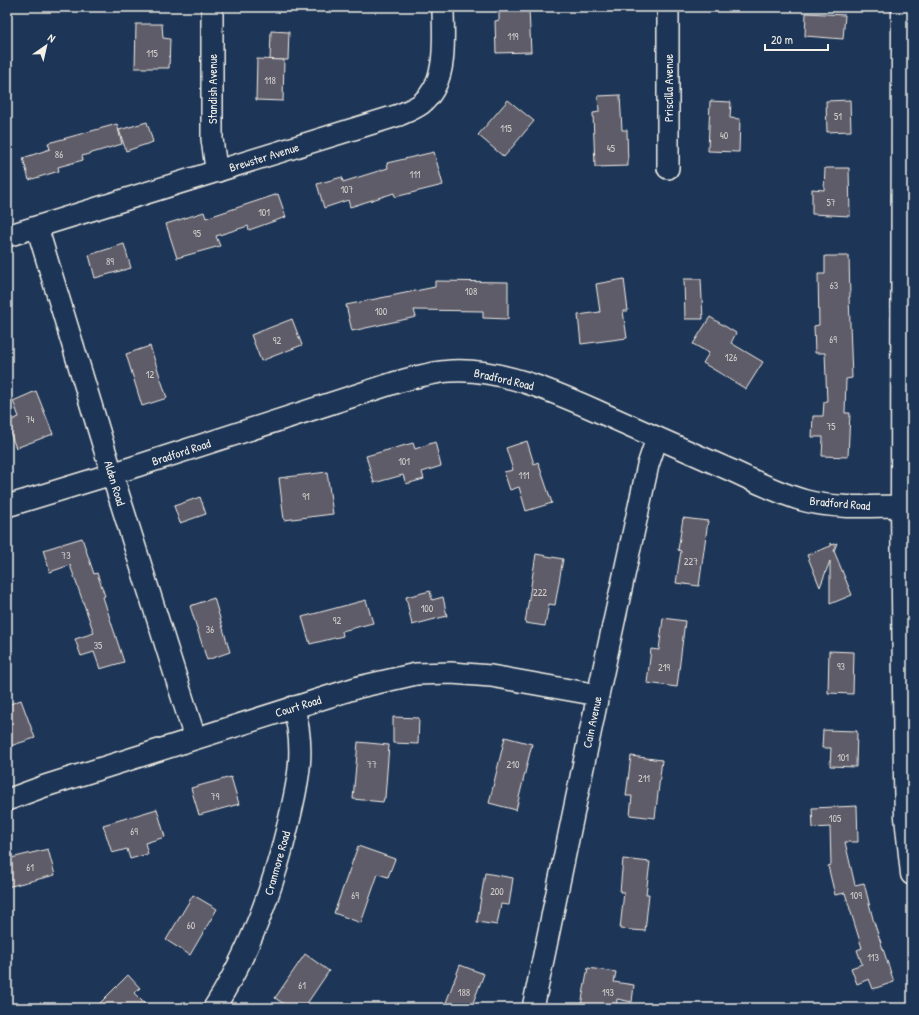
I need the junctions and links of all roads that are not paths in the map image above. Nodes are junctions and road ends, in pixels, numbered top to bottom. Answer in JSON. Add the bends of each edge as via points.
{"nodes":[{"id":1,"x":212,"y":7,"type":"edge"},
{"id":2,"x":443,"y":7,"type":"edge"},
{"id":3,"x":668,"y":7,"type":"edge"},
{"id":4,"x":903,"y":7,"type":"edge"},
{"id":5,"x":668,"y":168,"type":"dead end"},
{"id":6,"x":218,"y":171,"type":"junction"},
{"id":7,"x":37,"y":227,"type":"junction"},
{"id":8,"x":7,"y":236,"type":"edge"},
{"id":9,"x":657,"y":438,"type":"junction"},
{"id":10,"x":112,"y":474,"type":"junction"},
{"id":11,"x":7,"y":506,"type":"edge"},
{"id":12,"x":902,"y":506,"type":"junction"},
{"id":13,"x":598,"y":695,"type":"junction"},
{"id":14,"x":294,"y":707,"type":"junction"},
{"id":15,"x":195,"y":738,"type":"junction"},
{"id":16,"x":7,"y":800,"type":"edge"},
{"id":17,"x":912,"y":874,"type":"edge"},
{"id":18,"x":214,"y":1008,"type":"edge"},
{"id":19,"x":533,"y":1008,"type":"edge"}],
"edges":[{"from":1,"to":6,"type":"street","name":"Standish Avenue","via":[[212,139]]},
{"from":2,"to":6,"type":"street","name":"Brewster Avenue","via":[[443,52],[439,76],[429,96],[421,104],[399,115]]},
{"from":3,"to":5,"type":"street","name":"Priscilla Avenue"},
{"from":4,"to":12,"type":"street"},
{"from":6,"to":7,"type":"street","name":"Brewster Avenue"},
{"from":7,"to":8,"type":"street","name":"Brewster Avenue"},
{"from":7,"to":10,"type":"street","name":"Alden Road"},
{"from":9,"to":10,"type":"street","name":"Bradford Road","via":[[564,396],[524,382],[486,373],[451,371],[398,382]]},
{"from":9,"to":12,"type":"street","name":"Bradford Road","via":[[772,489],[806,501],[839,505]]},
{"from":9,"to":13,"type":"street","name":"Cain Avenue","via":[[648,465]]},
{"from":10,"to":11,"type":"street","name":"Bradford Road"},
{"from":10,"to":15,"type":"street","name":"Alden Road"},
{"from":12,"to":17,"type":"street","via":[[905,797]]},
{"from":13,"to":14,"type":"street","name":"Court Road","via":[[491,676],[434,673],[379,682]]},
{"from":13,"to":19,"type":"street","name":"Cain Avenue"},
{"from":14,"to":15,"type":"street","name":"Court Road"},
{"from":14,"to":18,"type":"street","name":"Cranmore Road","via":[[300,740],[299,769],[280,856],[268,897],[252,937]]},
{"from":15,"to":16,"type":"street","name":"Court Road"}]}
